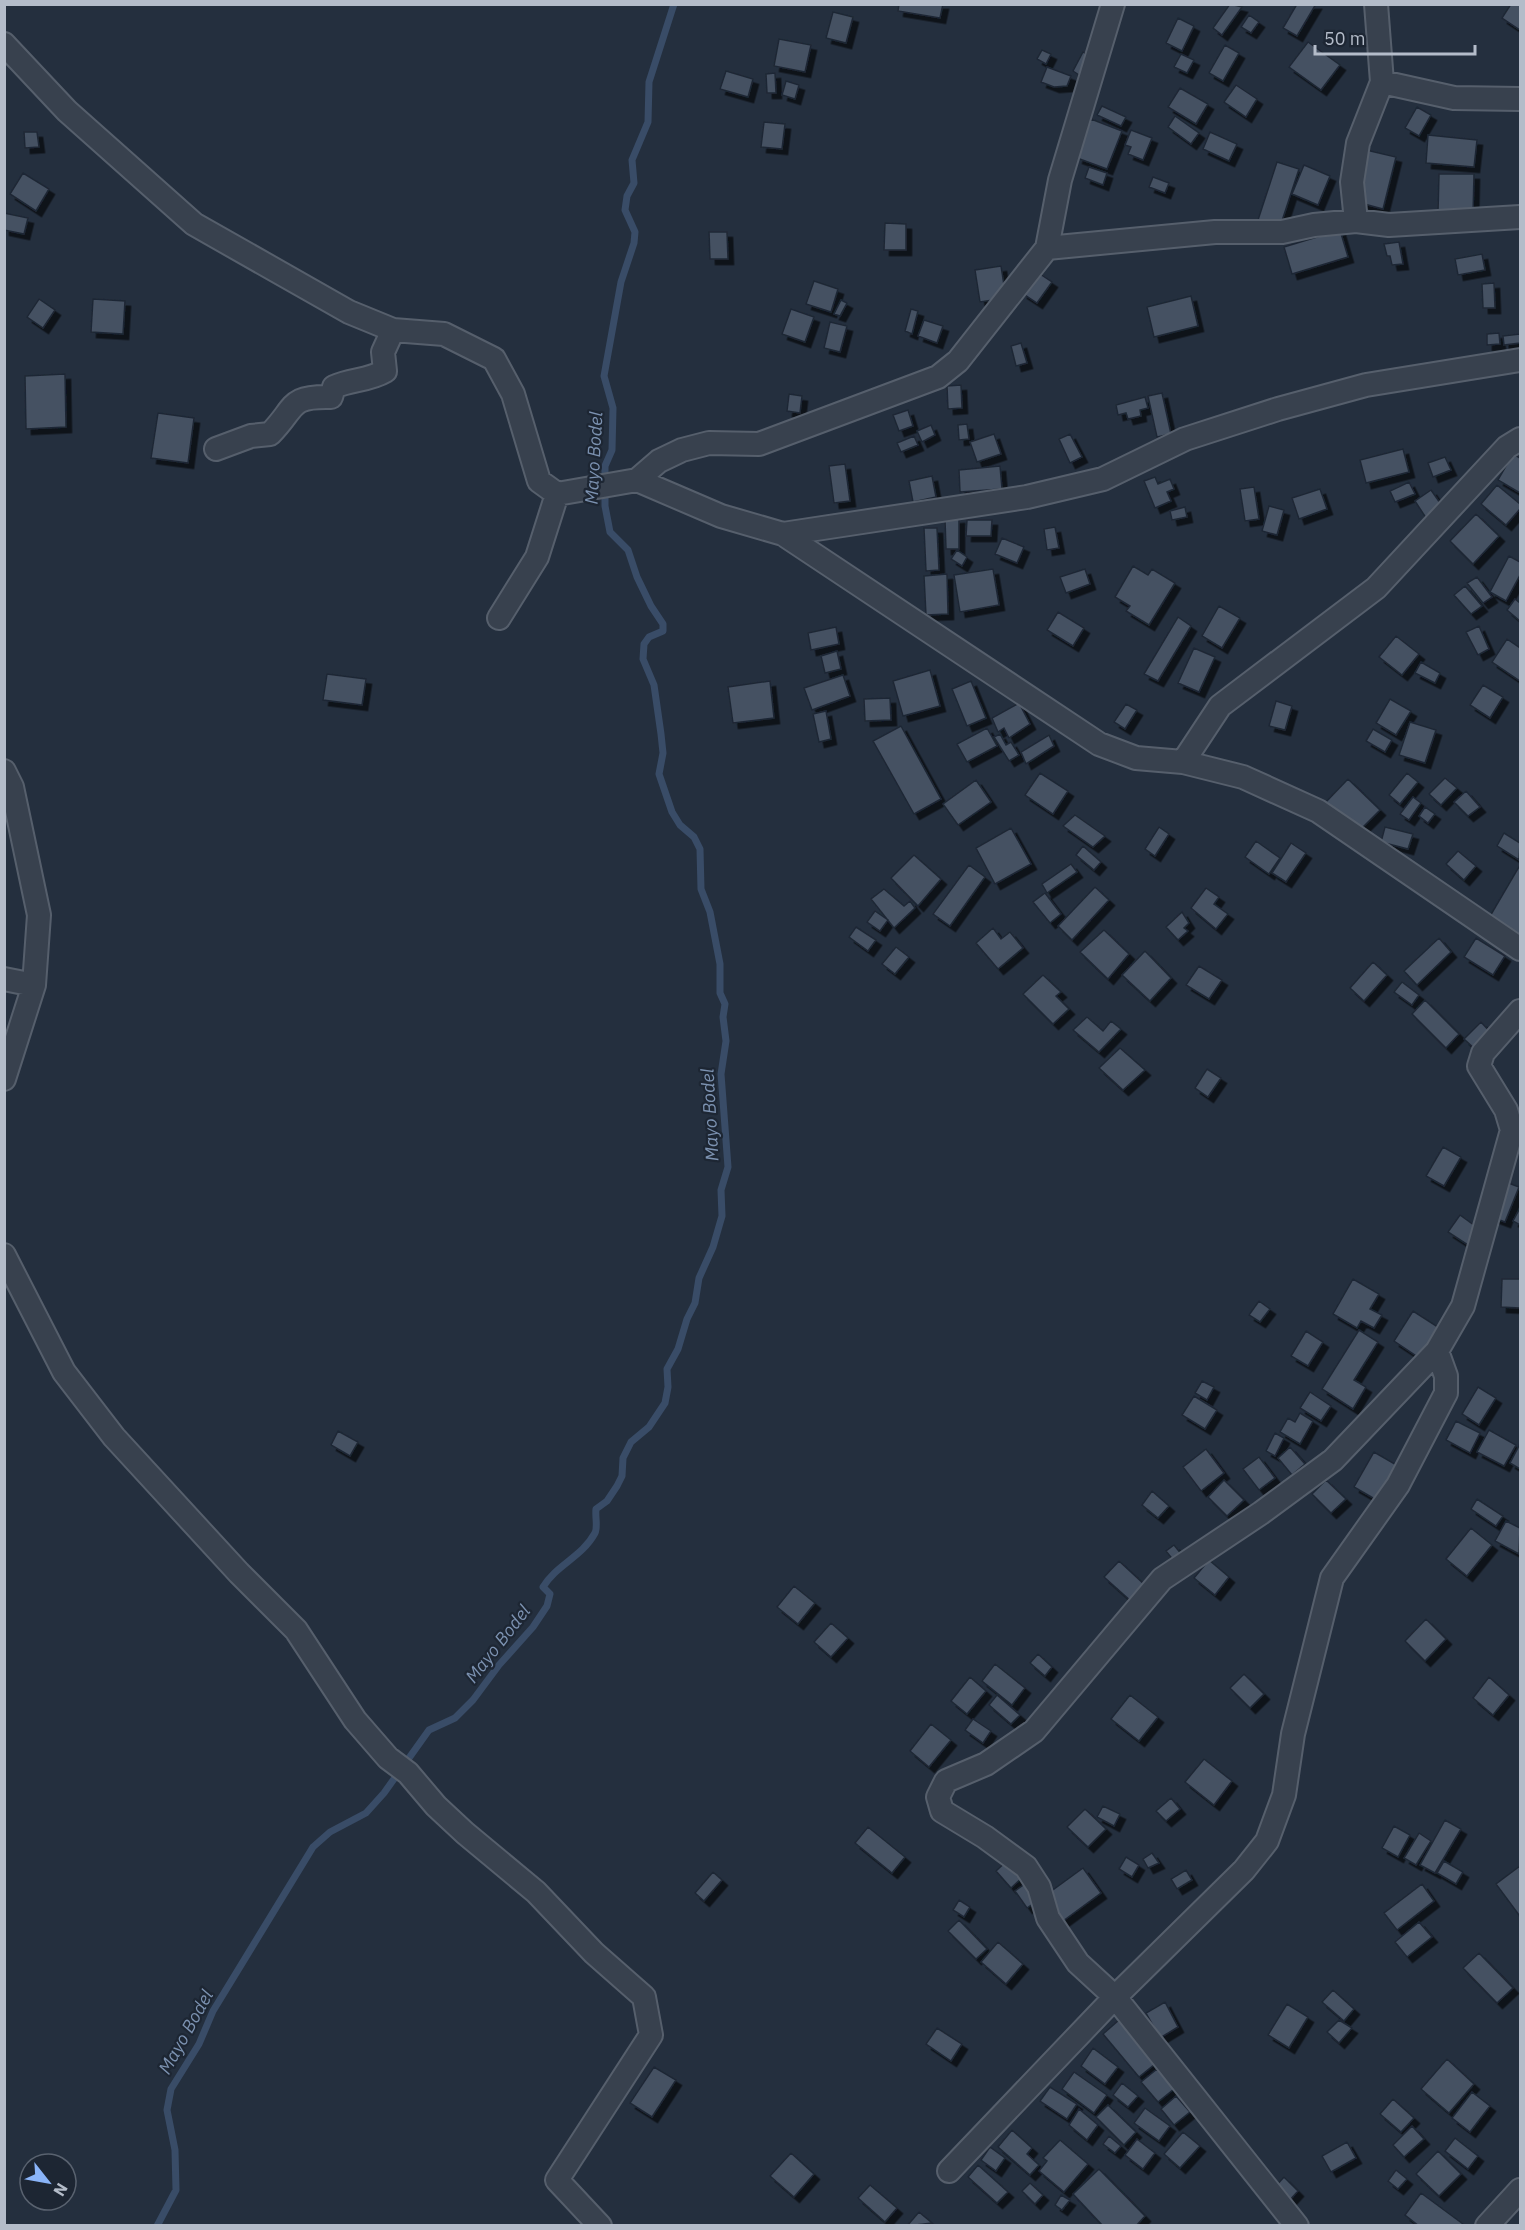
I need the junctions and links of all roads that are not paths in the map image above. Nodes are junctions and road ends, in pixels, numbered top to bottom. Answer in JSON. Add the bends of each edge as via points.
{"nodes":[{"id":1,"x":1113,"y":4,"type":"edge"},
{"id":2,"x":1376,"y":4,"type":"edge"},
{"id":3,"x":4,"y":44,"type":"edge"},
{"id":4,"x":1382,"y":82,"type":"junction"},
{"id":5,"x":1521,"y":99,"type":"edge"},
{"id":6,"x":1521,"y":217,"type":"edge"},
{"id":7,"x":1356,"y":221,"type":"junction"},
{"id":8,"x":1047,"y":248,"type":"junction"},
{"id":9,"x":393,"y":330,"type":"junction"},
{"id":10,"x":1521,"y":360,"type":"edge"},
{"id":11,"x":1521,"y":439,"type":"edge"},
{"id":12,"x":216,"y":449,"type":"dead end"},
{"id":13,"x":637,"y":480,"type":"junction"},
{"id":14,"x":557,"y":494,"type":"junction"},
{"id":15,"x":783,"y":534,"type":"junction"},
{"id":16,"x":500,"y":618,"type":"dead end"},
{"id":17,"x":1183,"y":762,"type":"junction"},
{"id":18,"x":4,"y":771,"type":"edge"},
{"id":19,"x":11,"y":814,"type":"edge"},
{"id":20,"x":1521,"y":949,"type":"edge"},
{"id":21,"x":4,"y":979,"type":"edge"},
{"id":22,"x":34,"y":986,"type":"junction"},
{"id":23,"x":1521,"y":1011,"type":"edge"},
{"id":24,"x":4,"y":1079,"type":"edge"},
{"id":25,"x":4,"y":1255,"type":"edge"},
{"id":26,"x":1437,"y":1352,"type":"junction"},
{"id":27,"x":1115,"y":1997,"type":"junction"},
{"id":28,"x":949,"y":2171,"type":"dead end"},
{"id":29,"x":1521,"y":2190,"type":"edge"},
{"id":30,"x":600,"y":2226,"type":"edge"},
{"id":31,"x":1297,"y":2226,"type":"edge"},
{"id":32,"x":1486,"y":2226,"type":"edge"}],
"edges":[{"from":1,"to":8,"type":"street","via":[[1060,180]]},
{"from":2,"to":4,"type":"street"},
{"from":3,"to":9,"type":"street","via":[[67,111],[194,224],[349,312]]},
{"from":4,"to":5,"type":"street","via":[[1454,98]]},
{"from":4,"to":7,"type":"street","via":[[1358,143],[1353,182]]},
{"from":6,"to":7,"type":"street","via":[[1389,225]]},
{"from":7,"to":8,"type":"street","via":[[1282,232],[1215,232]]},
{"from":8,"to":13,"type":"street","via":[[958,361],[938,376],[759,444],[709,443],[682,450],[659,460]]},
{"from":9,"to":12,"type":"street","via":[[383,352],[385,371],[370,379],[349,380],[334,387],[331,397],[308,396],[295,402],[270,434],[251,436]]},
{"from":9,"to":14,"type":"street","via":[[444,334],[494,359],[513,394],[539,481]]},
{"from":10,"to":15,"type":"street","via":[[1366,385],[1278,409],[1185,439],[1103,478],[1027,497]]},
{"from":11,"to":17,"type":"street","via":[[1507,447],[1376,588],[1220,706]]},
{"from":13,"to":14,"type":"street"},
{"from":13,"to":15,"type":"street","via":[[721,516]]},
{"from":14,"to":16,"type":"street","via":[[537,557]]},
{"from":15,"to":17,"type":"street","via":[[1099,744],[1136,759]]},
{"from":17,"to":20,"type":"street","via":[[1244,777],[1318,811]]},
{"from":18,"to":19,"type":"street"},
{"from":19,"to":22,"type":"street","via":[[39,915]]},
{"from":21,"to":22,"type":"street"},
{"from":22,"to":24,"type":"street"},
{"from":23,"to":26,"type":"street","via":[[1483,1053],[1479,1066],[1506,1110],[1512,1130],[1463,1306]]},
{"from":25,"to":30,"type":"street","via":[[64,1372],[107,1428],[296,1630],[355,1720],[381,1751],[644,1997],[651,2035],[557,2180]]},
{"from":26,"to":27,"type":"street","via":[[1446,1376],[1446,1393],[1398,1485],[1332,1578],[1293,1734],[1284,1795],[1267,1841],[1244,1870]]},
{"from":26,"to":27,"type":"street","via":[[1333,1460],[1162,1580],[1034,1731],[986,1764],[946,1781],[938,1797],[942,1811],[1026,1867],[1039,1887],[1048,1918],[1072,1954]]},
{"from":27,"to":28,"type":"street"},
{"from":27,"to":31,"type":"street"},
{"from":29,"to":32,"type":"street"}]}
